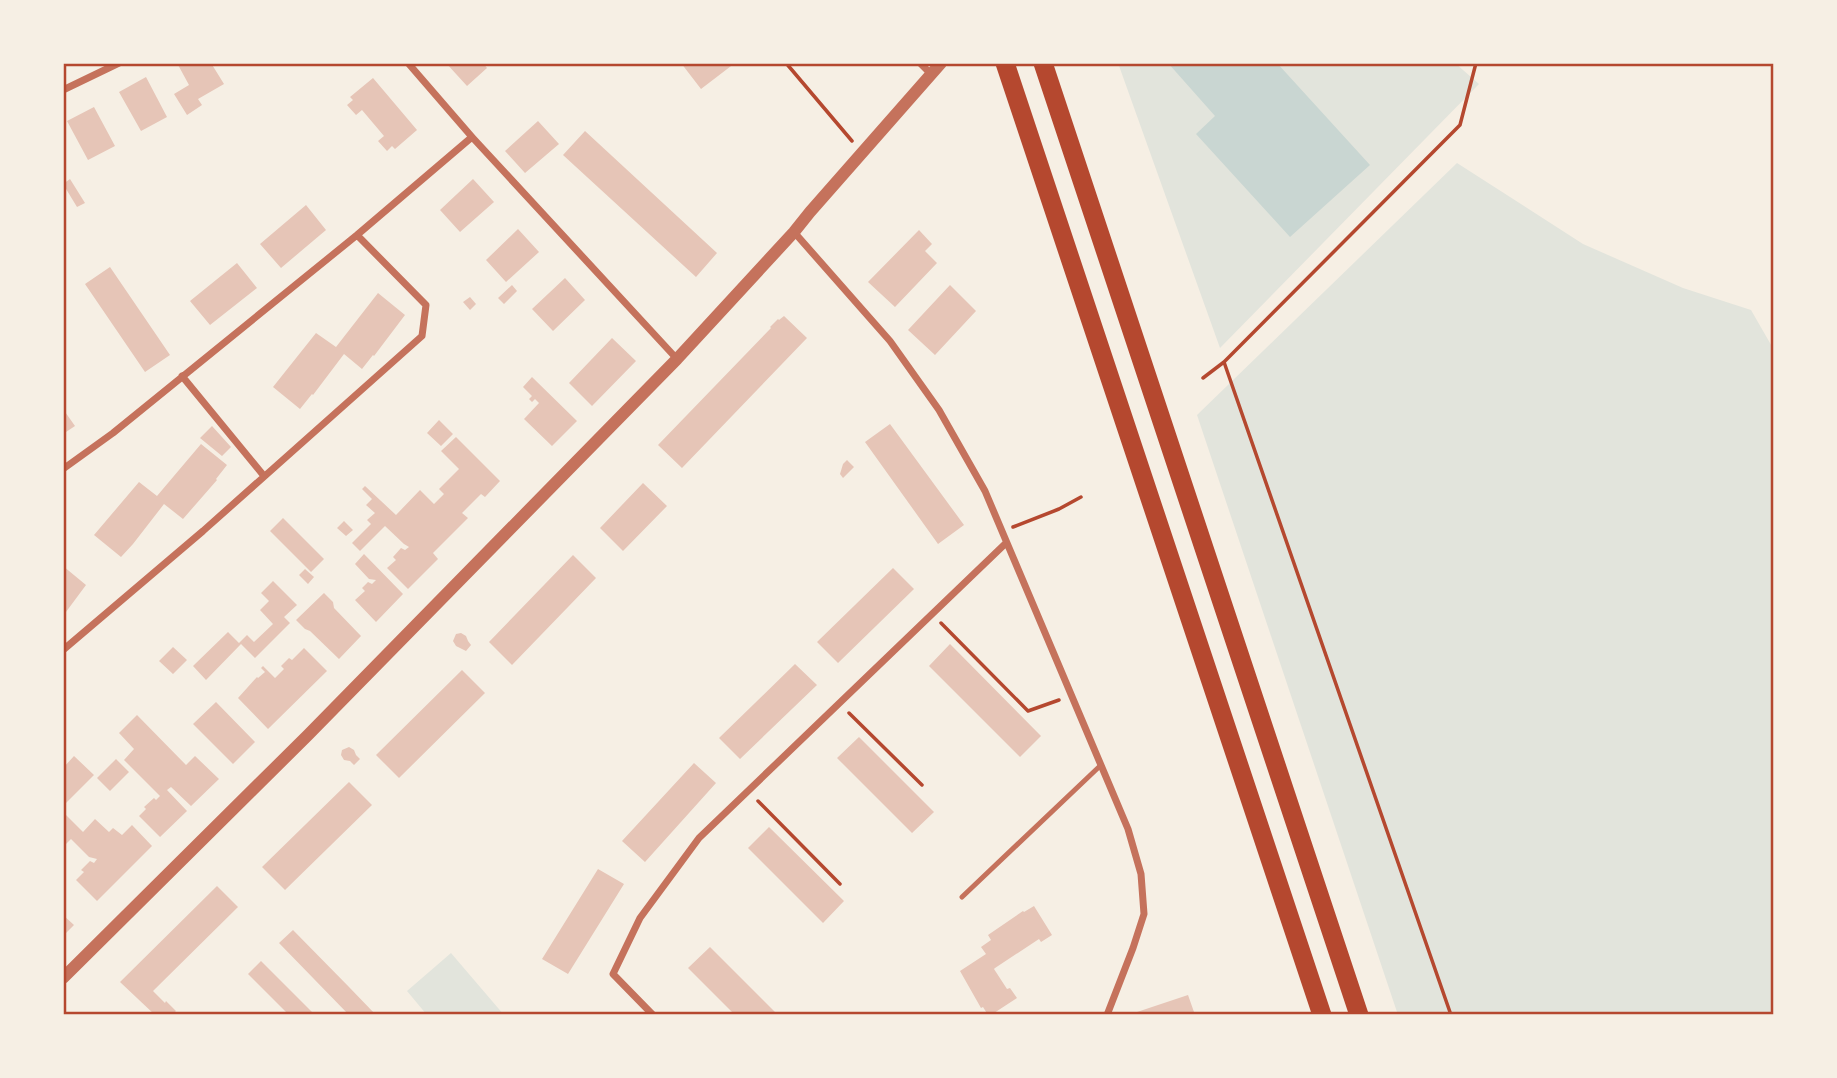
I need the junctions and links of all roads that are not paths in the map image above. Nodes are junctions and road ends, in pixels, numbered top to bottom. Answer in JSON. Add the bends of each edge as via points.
{"nodes":[{"id":1,"x":119,"y":63,"type":"edge"},
{"id":2,"x":408,"y":63,"type":"edge"},
{"id":3,"x":920,"y":63,"type":"edge"},
{"id":4,"x":941,"y":63,"type":"edge"},
{"id":5,"x":1005,"y":63,"type":"edge"},
{"id":6,"x":1043,"y":63,"type":"edge"},
{"id":7,"x":931,"y":74,"type":"junction"},
{"id":8,"x":63,"y":90,"type":"edge"},
{"id":9,"x":472,"y":137,"type":"junction"},
{"id":10,"x":794,"y":232,"type":"junction"},
{"id":11,"x":357,"y":235,"type":"junction"},
{"id":12,"x":677,"y":359,"type":"junction"},
{"id":13,"x":182,"y":376,"type":"junction"},
{"id":14,"x":63,"y":470,"type":"edge"},
{"id":15,"x":264,"y":476,"type":"junction"},
{"id":16,"x":1006,"y":543,"type":"junction"},
{"id":17,"x":63,"y":650,"type":"edge"},
{"id":18,"x":1101,"y":765,"type":"junction"},
{"id":19,"x":962,"y":897,"type":"dead end"},
{"id":20,"x":63,"y":978,"type":"edge"},
{"id":21,"x":653,"y":1015,"type":"edge"},
{"id":22,"x":1107,"y":1015,"type":"edge"},
{"id":23,"x":1322,"y":1015,"type":"edge"},
{"id":24,"x":1359,"y":1015,"type":"edge"}],
"edges":[{"from":1,"to":8,"type":"street"},
{"from":2,"to":9,"type":"street"},
{"from":3,"to":7,"type":"street"},
{"from":4,"to":7,"type":"street"},
{"from":5,"to":23,"type":"highway"},
{"from":6,"to":24,"type":"highway"},
{"from":7,"to":10,"type":"street"},
{"from":9,"to":11,"type":"street"},
{"from":9,"to":12,"type":"street"},
{"from":10,"to":12,"type":"street"},
{"from":10,"to":16,"type":"street","via":[[890,341],[939,410],[985,491]]},
{"from":11,"to":13,"type":"street"},
{"from":11,"to":15,"type":"street","via":[[426,305],[422,336]]},
{"from":12,"to":20,"type":"street"},
{"from":13,"to":14,"type":"street"},
{"from":13,"to":15,"type":"street"},
{"from":15,"to":17,"type":"street"},
{"from":16,"to":18,"type":"street"},
{"from":16,"to":21,"type":"street","via":[[699,838],[640,918],[613,974]]},
{"from":18,"to":19,"type":"lane"},
{"from":18,"to":22,"type":"street","via":[[1141,874],[1144,914]]}]}
